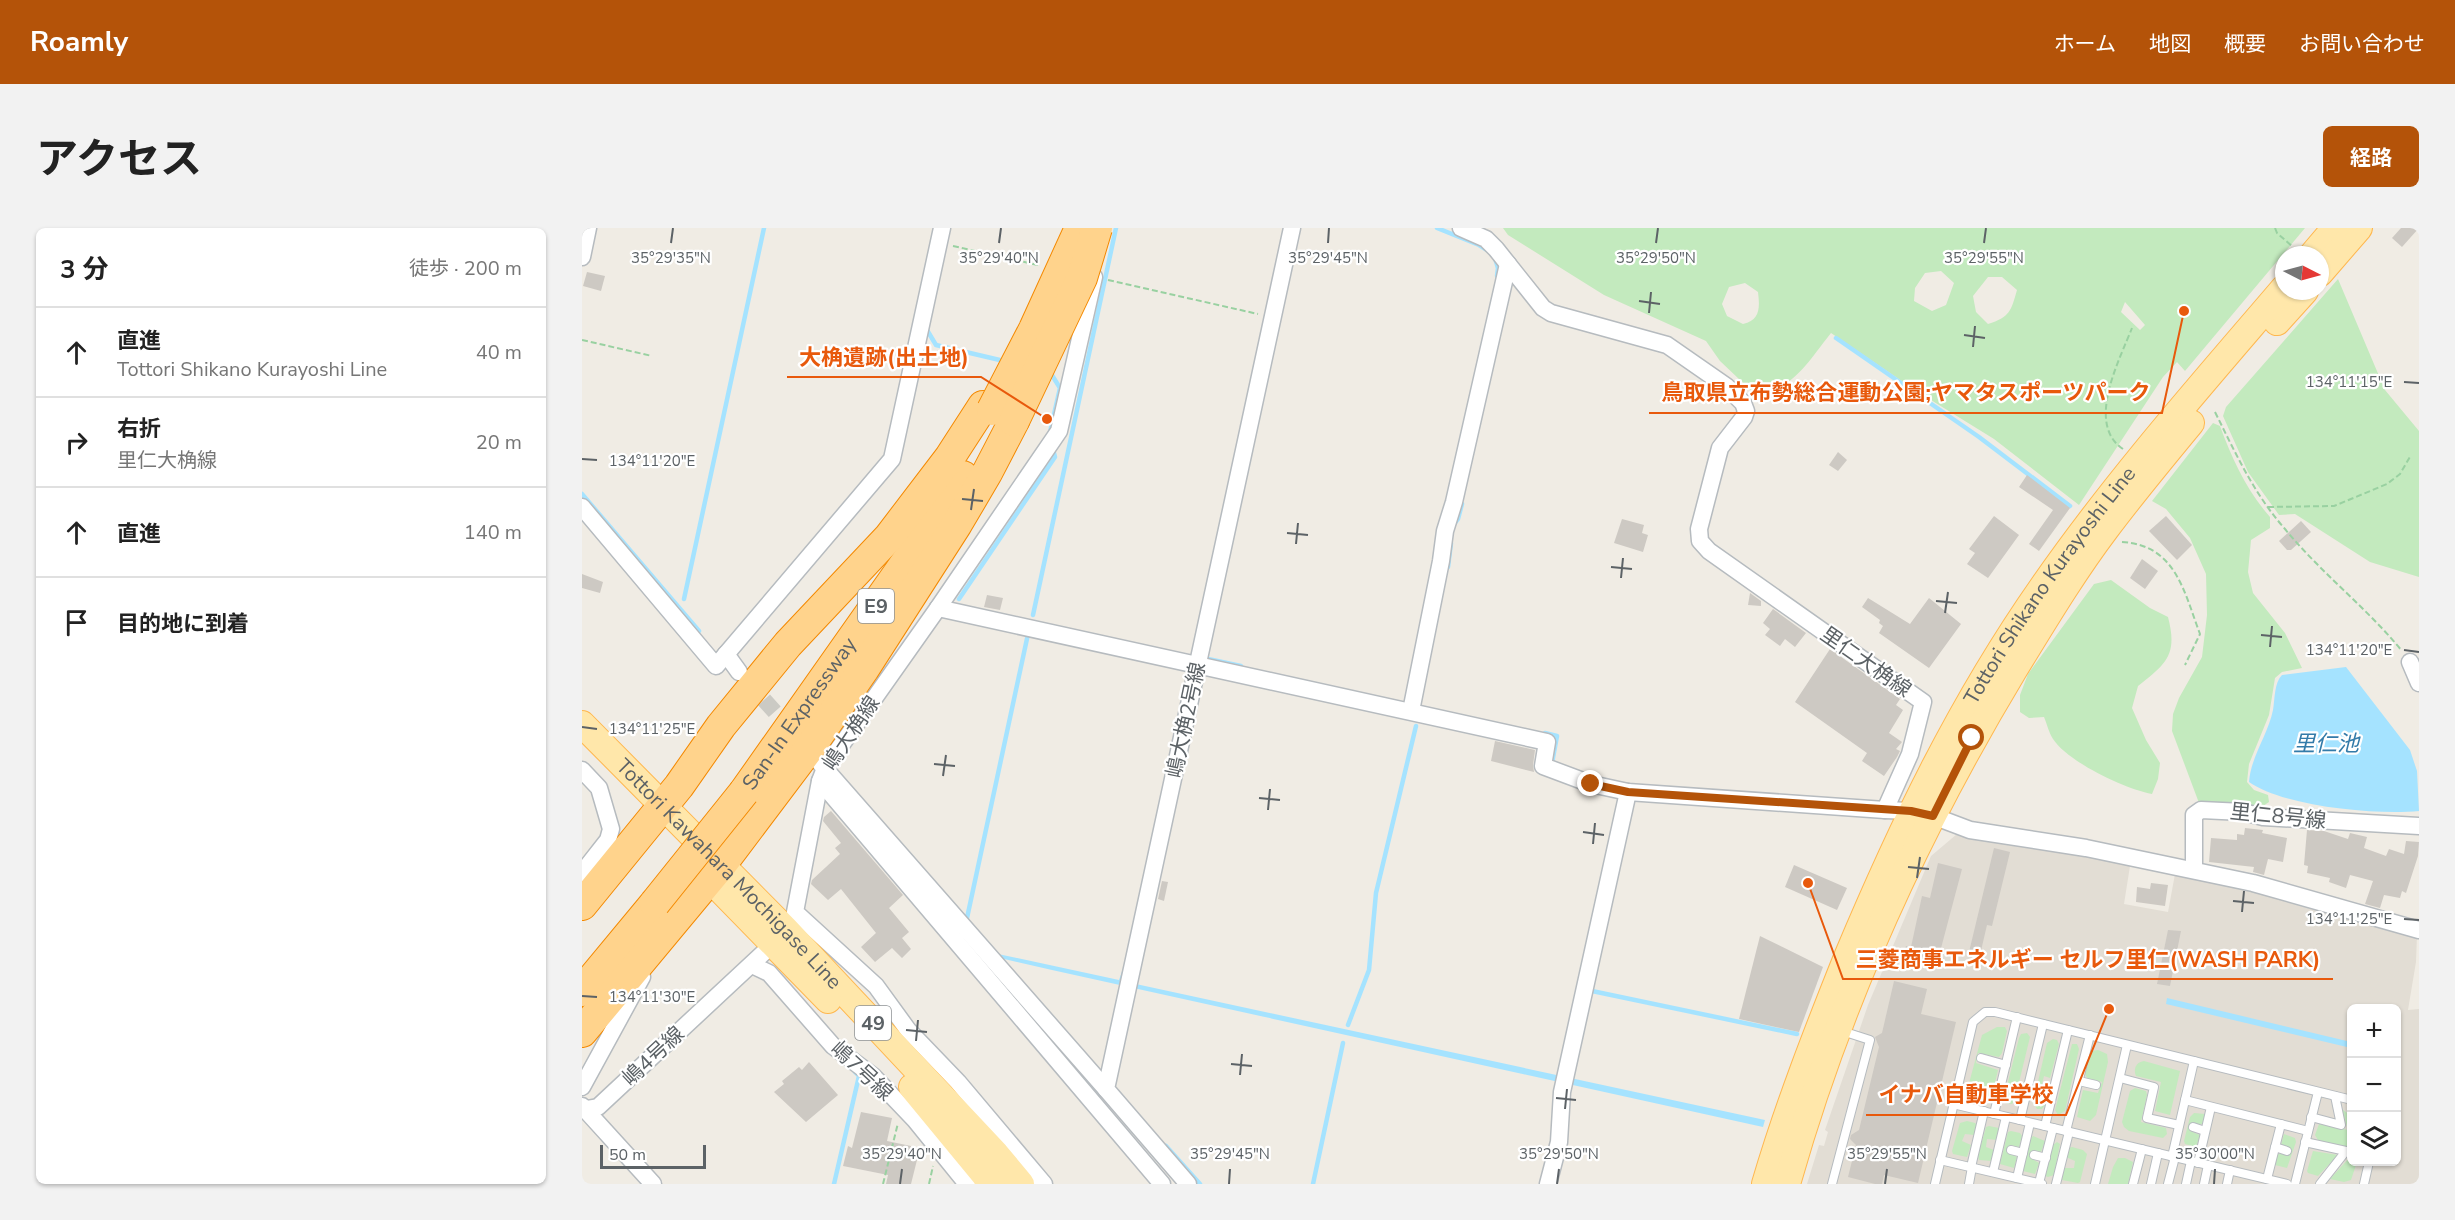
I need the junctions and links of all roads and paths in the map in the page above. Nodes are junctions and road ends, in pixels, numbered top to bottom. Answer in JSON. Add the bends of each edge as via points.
{"nodes":[{"id":1,"x":588,"y":228,"type":"edge"},
{"id":2,"x":942,"y":228,"type":"edge"},
{"id":3,"x":1097,"y":228,"type":"edge"},
{"id":4,"x":1292,"y":228,"type":"edge"},
{"id":5,"x":1461,"y":228,"type":"edge"},
{"id":6,"x":2275,"y":228,"type":"edge"},
{"id":7,"x":2335,"y":228,"type":"edge"},
{"id":8,"x":2359,"y":228,"type":"edge"},
{"id":9,"x":1081,"y":234,"type":"edge"},
{"id":10,"x":2295,"y":246,"type":"edge"},
{"id":11,"x":2313,"y":246,"type":"edge"},
{"id":12,"x":582,"y":257,"type":"edge"},
{"id":13,"x":2329,"y":263,"type":"edge"},
{"id":14,"x":1508,"y":264,"type":"junction"},
{"id":15,"x":1095,"y":277,"type":"dead end"},
{"id":16,"x":2275,"y":299,"type":"edge"},
{"id":17,"x":2297,"y":300,"type":"edge"},
{"id":18,"x":2132,"y":328,"type":"dead end"},
{"id":19,"x":582,"y":340,"type":"edge"},
{"id":20,"x":652,"y":356,"type":"dead end"},
{"id":21,"x":2215,"y":412,"type":"dead end"},
{"id":22,"x":997,"y":413,"type":"junction"},
{"id":23,"x":2411,"y":455,"type":"dead end"},
{"id":24,"x":2141,"y":456,"type":"junction"},
{"id":25,"x":582,"y":507,"type":"edge"},
{"id":26,"x":2268,"y":507,"type":"junction"},
{"id":27,"x":2113,"y":542,"type":"dead end"},
{"id":28,"x":938,"y":608,"type":"junction"},
{"id":29,"x":721,"y":660,"type":"junction"},
{"id":30,"x":2410,"y":662,"type":"joint"},
{"id":31,"x":1197,"y":665,"type":"junction"},
{"id":32,"x":2185,"y":665,"type":"dead end"},
{"id":33,"x":739,"y":672,"type":"tunnel mouth"},
{"id":34,"x":2419,"y":683,"type":"edge"},
{"id":35,"x":1411,"y":711,"type":"junction"},
{"id":36,"x":582,"y":724,"type":"edge"},
{"id":37,"x":582,"y":745,"type":"edge"},
{"id":38,"x":821,"y":769,"type":"junction"},
{"id":39,"x":582,"y":770,"type":"edge"},
{"id":40,"x":1628,"y":792,"type":"junction"},
{"id":41,"x":1885,"y":810,"type":"junction"},
{"id":42,"x":657,"y":813,"type":"junction"},
{"id":43,"x":1922,"y":814,"type":"junction"},
{"id":44,"x":2419,"y":826,"type":"edge"},
{"id":45,"x":2194,"y":870,"type":"junction"},
{"id":46,"x":715,"y":872,"type":"junction"},
{"id":47,"x":582,"y":873,"type":"edge"},
{"id":48,"x":582,"y":905,"type":"edge"},
{"id":49,"x":659,"y":907,"type":"junction"},
{"id":50,"x":784,"y":928,"type":"junction"},
{"id":51,"x":2419,"y":930,"type":"edge"},
{"id":52,"x":752,"y":965,"type":"junction"},
{"id":53,"x":582,"y":978,"type":"edge"},
{"id":54,"x":582,"y":991,"type":"edge"},
{"id":55,"x":2017,"y":1017,"type":"junction"},
{"id":56,"x":2043,"y":1024,"type":"junction"},
{"id":57,"x":1838,"y":1030,"type":"junction"},
{"id":58,"x":2068,"y":1030,"type":"junction"},
{"id":59,"x":582,"y":1032,"type":"edge"},
{"id":60,"x":2090,"y":1035,"type":"junction"},
{"id":61,"x":2127,"y":1045,"type":"junction"},
{"id":62,"x":1981,"y":1058,"type":"dead end"},
{"id":63,"x":2194,"y":1061,"type":"junction"},
{"id":64,"x":2006,"y":1065,"type":"junction"},
{"id":65,"x":2120,"y":1078,"type":"junction"},
{"id":66,"x":2079,"y":1081,"type":"junction"},
{"id":67,"x":2096,"y":1085,"type":"dead end"},
{"id":68,"x":582,"y":1087,"type":"edge"},
{"id":69,"x":1106,"y":1089,"type":"junction"},
{"id":70,"x":2318,"y":1092,"type":"junction"},
{"id":71,"x":2335,"y":1096,"type":"junction"},
{"id":72,"x":2347,"y":1099,"type":"edge"},
{"id":73,"x":2185,"y":1100,"type":"junction"},
{"id":74,"x":1953,"y":1104,"type":"junction"},
{"id":75,"x":2211,"y":1107,"type":"junction"},
{"id":76,"x":583,"y":1108,"type":"edge"},
{"id":77,"x":902,"y":1108,"type":"junction"},
{"id":78,"x":1984,"y":1111,"type":"junction"},
{"id":79,"x":1994,"y":1114,"type":"junction"},
{"id":80,"x":2006,"y":1117,"type":"junction"},
{"id":81,"x":2311,"y":1118,"type":"junction"},
{"id":82,"x":2020,"y":1120,"type":"junction"},
{"id":83,"x":2030,"y":1123,"type":"junction"},
{"id":84,"x":2281,"y":1124,"type":"junction"},
{"id":85,"x":2179,"y":1125,"type":"junction"},
{"id":86,"x":2049,"y":1127,"type":"junction"},
{"id":87,"x":2193,"y":1128,"type":"dead end"},
{"id":88,"x":2205,"y":1131,"type":"junction"},
{"id":89,"x":2308,"y":1131,"type":"junction"},
{"id":90,"x":2068,"y":1132,"type":"junction"},
{"id":91,"x":1967,"y":1138,"type":"dead end"},
{"id":92,"x":1977,"y":1141,"type":"junction"},
{"id":93,"x":2105,"y":1141,"type":"junction"},
{"id":94,"x":2306,"y":1142,"type":"junction"},
{"id":95,"x":1989,"y":1143,"type":"dead end"},
{"id":96,"x":1999,"y":1146,"type":"junction"},
{"id":97,"x":2275,"y":1147,"type":"junction"},
{"id":98,"x":2142,"y":1149,"type":"junction"},
{"id":99,"x":2011,"y":1150,"type":"dead end"},
{"id":100,"x":2287,"y":1150,"type":"dead end"},
{"id":101,"x":2023,"y":1153,"type":"junction"},
{"id":102,"x":2158,"y":1153,"type":"junction"},
{"id":103,"x":2034,"y":1155,"type":"dead end"},
{"id":104,"x":2173,"y":1157,"type":"junction"},
{"id":105,"x":2046,"y":1158,"type":"junction"},
{"id":106,"x":1940,"y":1160,"type":"junction"},
{"id":107,"x":2062,"y":1162,"type":"junction"},
{"id":108,"x":2194,"y":1162,"type":"junction"},
{"id":109,"x":2072,"y":1164,"type":"dead end"},
{"id":110,"x":2208,"y":1165,"type":"junction"},
{"id":111,"x":2368,"y":1166,"type":"edge"},
{"id":112,"x":1971,"y":1167,"type":"junction"},
{"id":113,"x":2230,"y":1170,"type":"junction"},
{"id":114,"x":1993,"y":1172,"type":"junction"},
{"id":115,"x":2267,"y":1179,"type":"junction"},
{"id":116,"x":2019,"y":1180,"type":"edge"},
{"id":117,"x":2254,"y":1180,"type":"edge"},
{"id":118,"x":653,"y":1184,"type":"edge"},
{"id":119,"x":883,"y":1184,"type":"edge"},
{"id":120,"x":967,"y":1184,"type":"edge"},
{"id":121,"x":992,"y":1184,"type":"edge"},
{"id":122,"x":1021,"y":1184,"type":"edge"},
{"id":123,"x":1044,"y":1184,"type":"edge"},
{"id":124,"x":1162,"y":1184,"type":"edge"},
{"id":125,"x":1188,"y":1184,"type":"edge"},
{"id":126,"x":1548,"y":1184,"type":"edge"},
{"id":127,"x":1765,"y":1184,"type":"edge"},
{"id":128,"x":1787,"y":1184,"type":"edge"},
{"id":129,"x":1832,"y":1184,"type":"edge"},
{"id":130,"x":1935,"y":1184,"type":"edge"},
{"id":131,"x":1968,"y":1184,"type":"edge"},
{"id":132,"x":2041,"y":1184,"type":"edge"},
{"id":133,"x":2056,"y":1184,"type":"edge"},
{"id":134,"x":2095,"y":1184,"type":"edge"},
{"id":135,"x":2133,"y":1184,"type":"edge"},
{"id":136,"x":2151,"y":1184,"type":"edge"},
{"id":137,"x":2168,"y":1184,"type":"edge"},
{"id":138,"x":2186,"y":1184,"type":"edge"},
{"id":139,"x":2204,"y":1184,"type":"edge"},
{"id":140,"x":2227,"y":1184,"type":"edge"},
{"id":141,"x":2288,"y":1184,"type":"edge"},
{"id":142,"x":2295,"y":1184,"type":"edge"},
{"id":143,"x":2320,"y":1184,"type":"edge"},
{"id":144,"x":2364,"y":1184,"type":"edge"}],
"edges":[{"from":1,"to":12,"type":"street"},
{"from":2,"to":29,"type":"street","via":[[891,459]]},
{"from":3,"to":22,"type":"highway","bridge":true,"via":[[1082,278]]},
{"from":4,"to":31,"type":"street","name":"嶋大桷2号線"},
{"from":5,"to":14,"type":"street","name":"里仁大桷線","via":[[1486,240]]},
{"from":6,"to":10,"type":"path"},
{"from":7,"to":11,"type":"main road"},
{"from":8,"to":13,"type":"main road"},
{"from":9,"to":22,"type":"highway","name":"San-In Expressway","number":"E9","via":[[1042,332]]},
{"from":14,"to":35,"type":"street","via":[[1445,531]]},
{"from":14,"to":41,"type":"street","name":"里仁大桷線","via":[[1551,313],[1667,345],[1726,386],[1743,403],[1744,417],[1720,448],[1699,529],[1700,541],[1923,702],[1910,754]]},
{"from":15,"to":28,"type":"street","name":"嶋大桷線","via":[[1059,431]]},
{"from":16,"to":24,"type":"main road","name":"Tottori Shikano Kurayoshi Line"},
{"from":17,"to":43,"type":"main road","name":"Tottori Shikano Kurayoshi Line","via":[[2208,401],[2104,531]]},
{"from":18,"to":24,"type":"path","via":[[2108,392],[2105,416],[2107,428],[2120,448]]},
{"from":19,"to":20,"type":"path"},
{"from":21,"to":26,"type":"path","via":[[2246,475]]},
{"from":22,"to":42,"type":"highway","via":[[950,457],[890,537],[788,644]]},
{"from":22,"to":46,"type":"highway","via":[[987,473],[957,524],[813,743]]},
{"from":22,"to":49,"type":"highway","name":"San-In Expressway","number":"E9","bridge":true,"via":[[955,488],[909,558]]},
{"from":23,"to":26,"type":"path","via":[[2400,474],[2387,484],[2334,506]]},
{"from":24,"to":43,"type":"main road","name":"Tottori Shikano Kurayoshi Line","via":[[2043,586],[1954,729]]},
{"from":25,"to":29,"type":"street"},
{"from":26,"to":30,"type":"path"},
{"from":27,"to":32,"type":"path","via":[[2151,548],[2179,579],[2200,634]]},
{"from":28,"to":31,"type":"street"},
{"from":28,"to":38,"type":"street","name":"嶋大桷線"},
{"from":29,"to":33,"type":"street"},
{"from":30,"to":34,"type":"street"},
{"from":31,"to":35,"type":"street"},
{"from":31,"to":69,"type":"street","name":"嶋大桷2号線"},
{"from":35,"to":40,"type":"street","via":[[1547,742],[1544,766],[1591,784]]},
{"from":36,"to":42,"type":"main road","name":"Tottori Kawahara Mochigase Line","number":"49"},
{"from":37,"to":42,"type":"main road","name":"Tottori Kawahara Mochigase Line","number":"49"},
{"from":38,"to":50,"type":"street","name":"嶋大桷線"},
{"from":38,"to":69,"type":"street"},
{"from":38,"to":124,"type":"street"},
{"from":39,"to":47,"type":"street","via":[[599,788],[611,829],[608,840]]},
{"from":40,"to":41,"type":"street"},
{"from":40,"to":126,"type":"street","via":[[1562,1092],[1559,1142]]},
{"from":41,"to":43,"type":"street"},
{"from":42,"to":46,"type":"main road","name":"Tottori Kawahara Mochigase Line","number":"49"},
{"from":42,"to":48,"type":"highway"},
{"from":43,"to":45,"type":"street","via":[[1970,830]]},
{"from":43,"to":57,"type":"main road","name":"Tottori Shikano Kurayoshi Line","via":[[1901,880]]},
{"from":43,"to":127,"type":"main road","name":"Tottori Shikano Kurayoshi Line","via":[[1884,869],[1786,1113]]},
{"from":44,"to":45,"type":"street","name":"里仁8号線","via":[[2201,810],[2194,815]]},
{"from":45,"to":51,"type":"street","via":[[2308,897]]},
{"from":46,"to":49,"type":"highway"},
{"from":46,"to":50,"type":"main road","name":"Tottori Kawahara Mochigase Line","number":"49"},
{"from":49,"to":53,"type":"highway","name":"San-In Expressway","number":"E9"},
{"from":49,"to":54,"type":"highway","name":"San-In Expressway","number":"E9"},
{"from":49,"to":59,"type":"highway"},
{"from":49,"to":68,"type":"street"},
{"from":50,"to":52,"type":"street","name":"嶋4号線"},
{"from":50,"to":121,"type":"main road","name":"Tottori Kawahara Mochigase Line","number":"49"},
{"from":50,"to":122,"type":"main road","name":"Tottori Kawahara Mochigase Line","number":"49"},
{"from":50,"to":123,"type":"street","via":[[876,986],[908,1030],[958,1082]]},
{"from":52,"to":76,"type":"street","name":"嶋4号線","via":[[598,1107]]},
{"from":52,"to":77,"type":"street","name":"嶋7号線","via":[[769,973],[833,1046],[873,1076]]},
{"from":55,"to":56,"type":"lane"},
{"from":55,"to":64,"type":"lane"},
{"from":55,"to":74,"type":"lane","via":[[1985,1012],[1973,1022]]},
{"from":56,"to":58,"type":"lane"},
{"from":56,"to":82,"type":"lane"},
{"from":57,"to":128,"type":"main road","name":"Tottori Shikano Kurayoshi Line"},
{"from":57,"to":129,"type":"lane","via":[[1870,1040]]},
{"from":58,"to":60,"type":"lane"},
{"from":58,"to":86,"type":"lane"},
{"from":60,"to":61,"type":"lane"},
{"from":60,"to":66,"type":"lane"},
{"from":61,"to":63,"type":"lane"},
{"from":61,"to":65,"type":"lane"},
{"from":62,"to":64,"type":"lane"},
{"from":63,"to":70,"type":"lane"},
{"from":63,"to":73,"type":"lane"},
{"from":64,"to":79,"type":"lane"},
{"from":65,"to":85,"type":"lane","via":[[2154,1087],[2148,1118]]},
{"from":65,"to":93,"type":"lane"},
{"from":66,"to":67,"type":"lane"},
{"from":66,"to":90,"type":"lane"},
{"from":69,"to":125,"type":"street"},
{"from":70,"to":71,"type":"lane"},
{"from":70,"to":81,"type":"lane"},
{"from":71,"to":72,"type":"lane"},
{"from":71,"to":81,"type":"lane","via":[[2341,1125]]},
{"from":73,"to":75,"type":"lane"},
{"from":73,"to":85,"type":"lane"},
{"from":74,"to":78,"type":"lane"},
{"from":74,"to":106,"type":"lane"},
{"from":75,"to":84,"type":"lane"},
{"from":75,"to":88,"type":"lane"},
{"from":76,"to":118,"type":"street"},
{"from":77,"to":119,"type":"path"},
{"from":77,"to":120,"type":"street","name":"嶋7号線"},
{"from":78,"to":79,"type":"lane"},
{"from":78,"to":92,"type":"lane"},
{"from":79,"to":80,"type":"lane"},
{"from":80,"to":82,"type":"lane"},
{"from":80,"to":96,"type":"lane"},
{"from":81,"to":89,"type":"lane"},
{"from":82,"to":83,"type":"lane"},
{"from":83,"to":86,"type":"lane"},
{"from":83,"to":101,"type":"lane"},
{"from":84,"to":89,"type":"lane"},
{"from":84,"to":97,"type":"lane"},
{"from":85,"to":104,"type":"lane"},
{"from":86,"to":90,"type":"lane"},
{"from":86,"to":105,"type":"lane"},
{"from":87,"to":88,"type":"lane"},
{"from":88,"to":108,"type":"lane"},
{"from":89,"to":94,"type":"lane"},
{"from":90,"to":93,"type":"lane"},
{"from":90,"to":107,"type":"lane"},
{"from":91,"to":92,"type":"lane"},
{"from":92,"to":112,"type":"lane"},
{"from":93,"to":98,"type":"lane"},
{"from":93,"to":134,"type":"lane"},
{"from":94,"to":142,"type":"lane"},
{"from":94,"to":143,"type":"lane","via":[[2346,1151]]},
{"from":95,"to":96,"type":"lane"},
{"from":96,"to":114,"type":"lane"},
{"from":97,"to":100,"type":"lane"},
{"from":97,"to":115,"type":"lane"},
{"from":98,"to":102,"type":"lane"},
{"from":98,"to":135,"type":"lane"},
{"from":99,"to":101,"type":"lane"},
{"from":101,"to":116,"type":"lane"},
{"from":102,"to":104,"type":"lane"},
{"from":102,"to":136,"type":"lane"},
{"from":103,"to":105,"type":"lane"},
{"from":104,"to":108,"type":"lane"},
{"from":104,"to":137,"type":"lane"},
{"from":105,"to":132,"type":"lane"},
{"from":106,"to":112,"type":"lane"},
{"from":106,"to":130,"type":"lane"},
{"from":107,"to":109,"type":"lane"},
{"from":107,"to":133,"type":"lane"},
{"from":108,"to":110,"type":"lane"},
{"from":108,"to":138,"type":"lane"},
{"from":110,"to":113,"type":"lane"},
{"from":110,"to":139,"type":"lane"},
{"from":111,"to":144,"type":"lane"},
{"from":112,"to":114,"type":"lane"},
{"from":112,"to":131,"type":"lane"},
{"from":113,"to":117,"type":"lane"},
{"from":113,"to":140,"type":"lane"},
{"from":114,"to":116,"type":"lane"},
{"from":115,"to":117,"type":"lane"},
{"from":115,"to":141,"type":"lane"},
{"from":116,"to":132,"type":"lane"}]}
